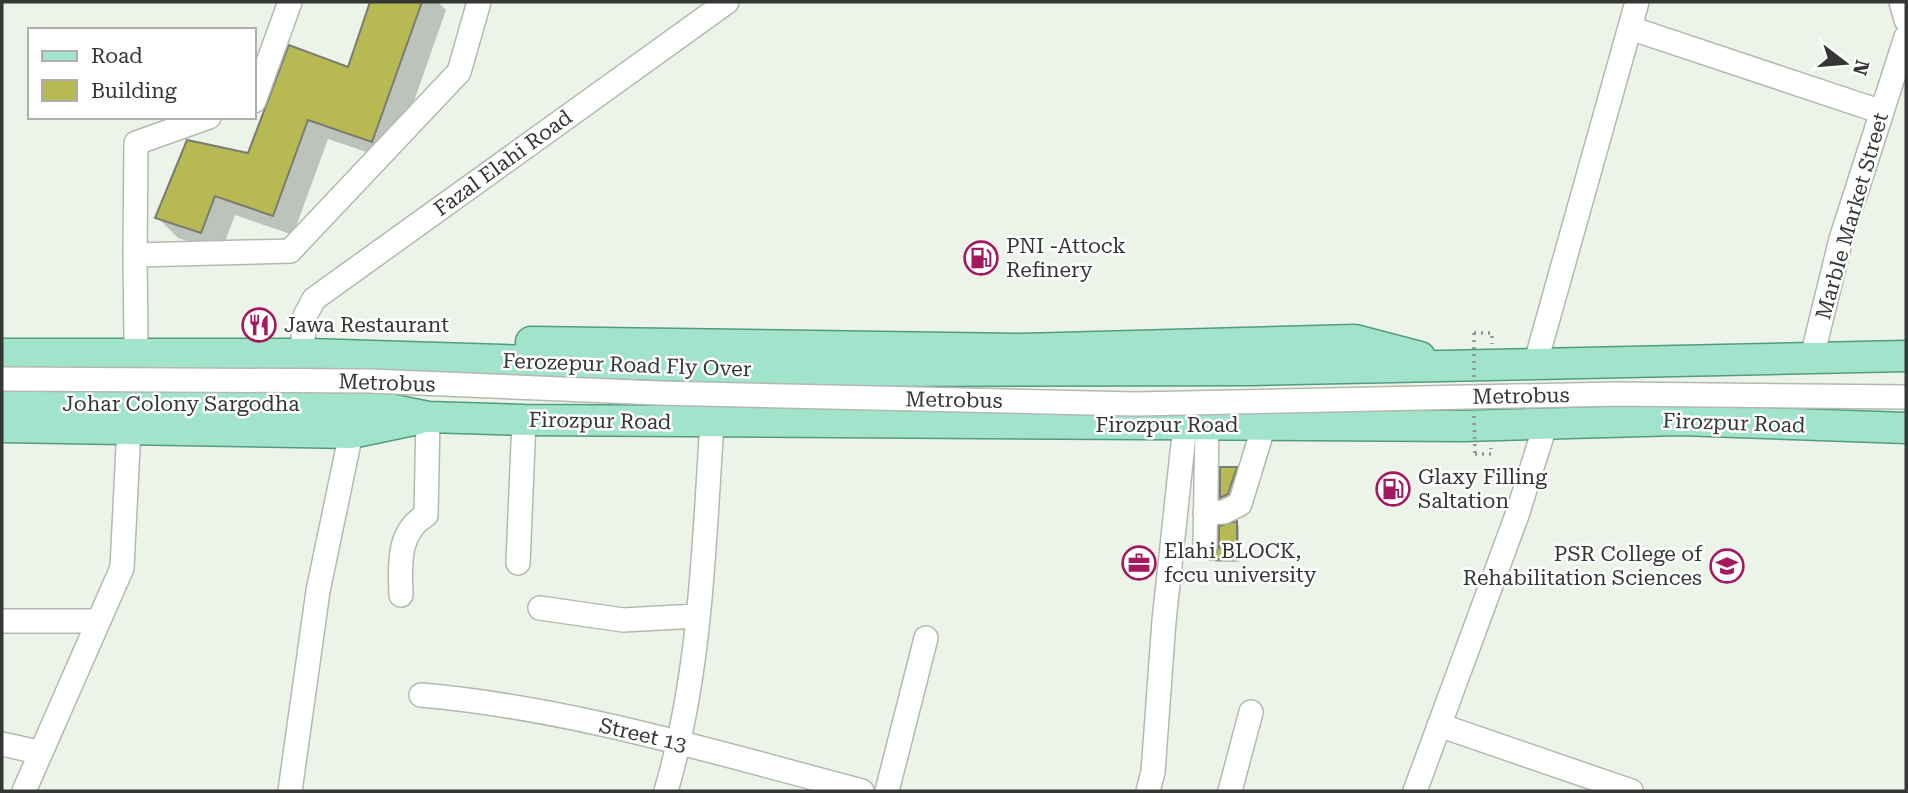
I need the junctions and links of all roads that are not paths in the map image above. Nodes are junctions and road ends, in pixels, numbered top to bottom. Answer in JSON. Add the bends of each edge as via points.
{"nodes":[{"id":1,"x":290,"y":2,"type":"edge"},
{"id":2,"x":480,"y":2,"type":"edge"},
{"id":3,"x":1637,"y":2,"type":"edge"},
{"id":4,"x":1901,"y":2,"type":"edge"},
{"id":5,"x":716,"y":5,"type":"edge"},
{"id":6,"x":1906,"y":20,"type":"edge"},
{"id":7,"x":1630,"y":28,"type":"junction"},
{"id":8,"x":1906,"y":37,"type":"edge"},
{"id":9,"x":256,"y":96,"type":"edge"},
{"id":10,"x":1882,"y":112,"type":"junction"},
{"id":11,"x":204,"y":119,"type":"edge"},
{"id":12,"x":135,"y":256,"type":"junction"},
{"id":13,"x":303,"y":339,"type":"junction"},
{"id":14,"x":136,"y":340,"type":"junction"},
{"id":15,"x":2,"y":341,"type":"edge"},
{"id":16,"x":2,"y":355,"type":"edge"},
{"id":17,"x":1812,"y":356,"type":"junction"},
{"id":18,"x":1906,"y":356,"type":"edge"},
{"id":19,"x":1535,"y":365,"type":"junction"},
{"id":20,"x":1459,"y":367,"type":"junction"},
{"id":21,"x":2,"y":379,"type":"edge"},
{"id":22,"x":1906,"y":397,"type":"edge"},
{"id":23,"x":359,"y":404,"type":"joint"},
{"id":24,"x":2,"y":405,"type":"edge"},
{"id":25,"x":428,"y":417,"type":"junction"},
{"id":26,"x":524,"y":420,"type":"junction"},
{"id":27,"x":712,"y":422,"type":"junction"},
{"id":28,"x":1546,"y":424,"type":"junction"},
{"id":29,"x":1196,"y":425,"type":"junction"},
{"id":30,"x":1264,"y":425,"type":"junction"},
{"id":31,"x":2,"y":427,"type":"edge"},
{"id":32,"x":130,"y":427,"type":"junction"},
{"id":33,"x":1906,"y":428,"type":"edge"},
{"id":34,"x":351,"y":433,"type":"junction"},
{"id":35,"x":1205,"y":513,"type":"junction"},
{"id":36,"x":1205,"y":547,"type":"dead end"},
{"id":37,"x":517,"y":563,"type":"dead end"},
{"id":38,"x":401,"y":595,"type":"dead end"},
{"id":39,"x":540,"y":608,"type":"dead end"},
{"id":40,"x":697,"y":616,"type":"junction"},
{"id":41,"x":2,"y":621,"type":"edge"},
{"id":42,"x":97,"y":621,"type":"junction"},
{"id":43,"x":926,"y":638,"type":"dead end"},
{"id":44,"x":421,"y":695,"type":"dead end"},
{"id":45,"x":1251,"y":712,"type":"dead end"},
{"id":46,"x":1439,"y":726,"type":"junction"},
{"id":47,"x":680,"y":743,"type":"junction"},
{"id":48,"x":2,"y":744,"type":"edge"},
{"id":49,"x":38,"y":752,"type":"junction"},
{"id":50,"x":24,"y":791,"type":"edge"},
{"id":51,"x":290,"y":791,"type":"edge"},
{"id":52,"x":666,"y":791,"type":"edge"},
{"id":53,"x":862,"y":791,"type":"edge"},
{"id":54,"x":887,"y":791,"type":"edge"},
{"id":55,"x":1147,"y":791,"type":"edge"},
{"id":56,"x":1230,"y":791,"type":"edge"},
{"id":57,"x":1415,"y":791,"type":"edge"},
{"id":58,"x":1631,"y":791,"type":"edge"}],
"edges":[{"from":1,"to":9,"type":"street"},
{"from":2,"to":12,"type":"street","via":[[459,72],[290,251]]},
{"from":3,"to":7,"type":"street"},
{"from":4,"to":6,"type":"street"},
{"from":5,"to":13,"type":"street","name":"Fazal Elahi Road","via":[[313,299],[305,316]]},
{"from":7,"to":10,"type":"street"},
{"from":7,"to":19,"type":"street"},
{"from":8,"to":10,"type":"street","name":"Marble Market Street"},
{"from":10,"to":17,"type":"street","name":"Marble Market Street","via":[[1841,239]]},
{"from":11,"to":12,"type":"street","via":[[136,144]]},
{"from":12,"to":14,"type":"street"},
{"from":13,"to":14,"type":"main road"},
{"from":13,"to":20,"type":"main road","via":[[1023,349],[1355,340]]},
{"from":14,"to":15,"type":"main road"},
{"from":16,"to":20,"type":"main road","name":"Ferozepur Road Fly Over","via":[[308,354],[857,371]]},
{"from":17,"to":18,"type":"main road"},
{"from":17,"to":19,"type":"main road"},
{"from":19,"to":20,"type":"main road"},
{"from":21,"to":22,"type":"street","name":"Metrobus","bridge":true,"via":[[370,381],[646,393],[1135,404],[1615,394]]},
{"from":23,"to":24,"type":"main road","name":"Johar Colony Sargodha"},
{"from":23,"to":25,"type":"main road","name":"Firozpur Road"},
{"from":25,"to":26,"type":"main road","name":"Firozpur Road"},
{"from":25,"to":34,"type":"main road","name":"Firozpur Road"},
{"from":25,"to":38,"type":"street","via":[[426,515],[407,532],[401,552]]},
{"from":26,"to":27,"type":"main road","name":"Firozpur Road"},
{"from":26,"to":37,"type":"street"},
{"from":27,"to":29,"type":"main road","name":"Firozpur Road"},
{"from":27,"to":40,"type":"street"},
{"from":28,"to":30,"type":"main road","name":"Firozpur Road"},
{"from":28,"to":33,"type":"main road","name":"Firozpur Road","via":[[1680,420]]},
{"from":28,"to":46,"type":"street"},
{"from":29,"to":30,"type":"main road","name":"Firozpur Road"},
{"from":29,"to":35,"type":"street"},
{"from":29,"to":55,"type":"street","via":[[1164,621],[1153,772]]},
{"from":30,"to":35,"type":"street","via":[[1240,504],[1224,512]]},
{"from":31,"to":32,"type":"main road","name":"Firozpur Road"},
{"from":32,"to":34,"type":"main road","name":"Firozpur Road"},
{"from":32,"to":42,"type":"street","via":[[122,568]]},
{"from":34,"to":51,"type":"street","via":[[318,591]]},
{"from":35,"to":36,"type":"street"},
{"from":39,"to":40,"type":"street","via":[[623,620]]},
{"from":40,"to":47,"type":"street"},
{"from":41,"to":42,"type":"street"},
{"from":42,"to":49,"type":"street"},
{"from":43,"to":54,"type":"street"},
{"from":44,"to":47,"type":"street","name":"Street 13","via":[[530,710]]},
{"from":45,"to":56,"type":"street"},
{"from":46,"to":57,"type":"street"},
{"from":46,"to":58,"type":"street"},
{"from":47,"to":52,"type":"street"},
{"from":47,"to":53,"type":"street","name":"Street 13"},
{"from":48,"to":49,"type":"street"},
{"from":49,"to":50,"type":"street"}]}
